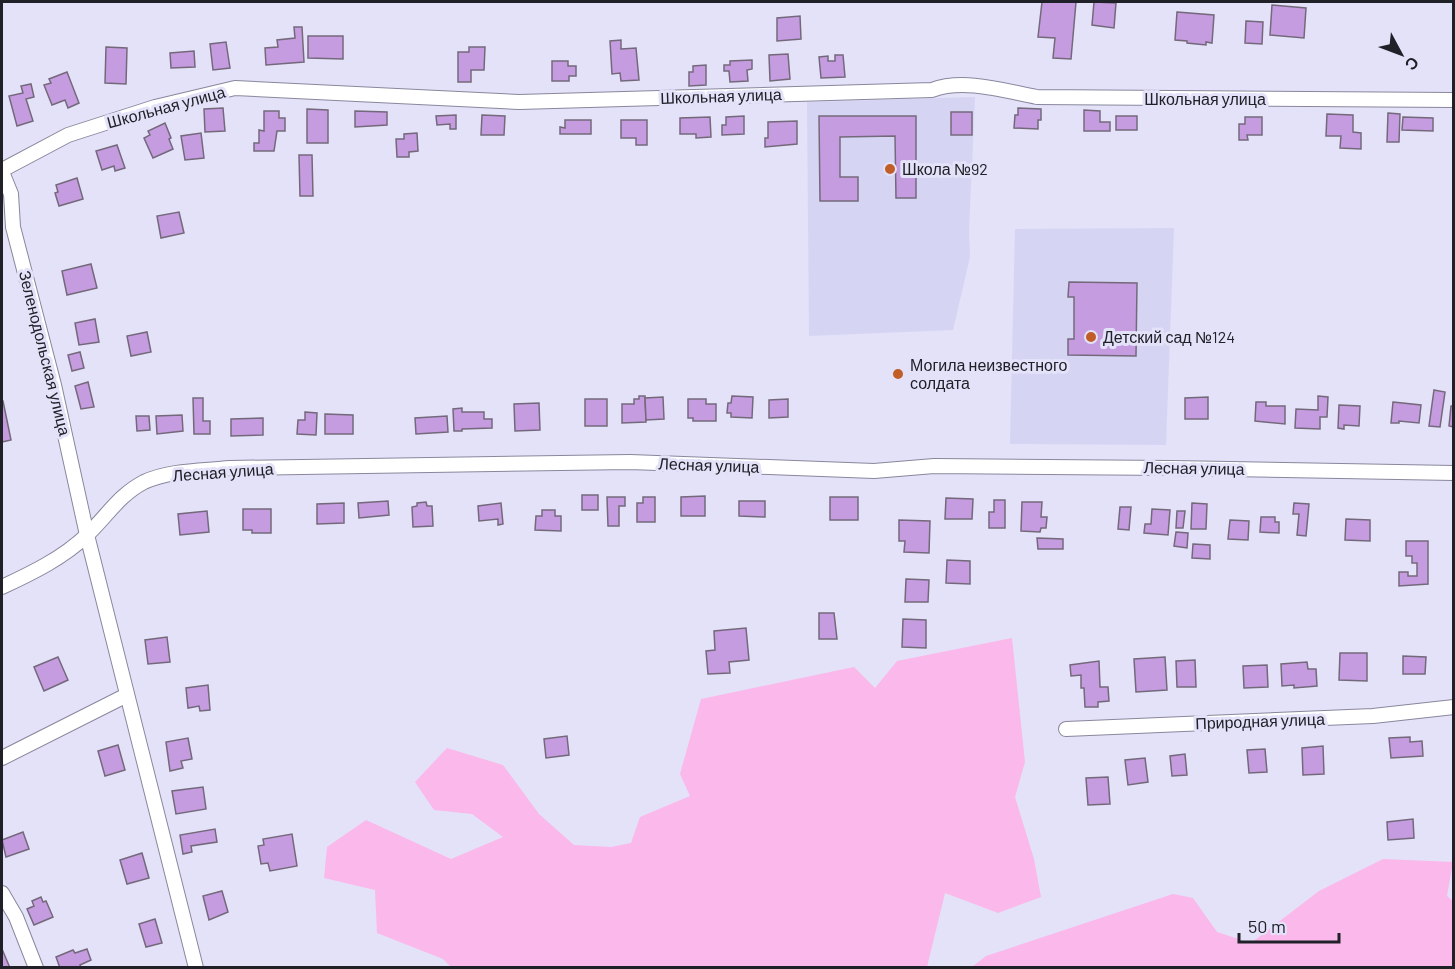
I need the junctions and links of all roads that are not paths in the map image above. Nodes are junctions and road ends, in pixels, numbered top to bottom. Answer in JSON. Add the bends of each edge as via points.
{"nodes":[{"id":1,"x":1454,"y":100,"type":"edge"},
{"id":2,"x":2,"y":171,"type":"edge"},
{"id":3,"x":1454,"y":473,"type":"edge"},
{"id":4,"x":87,"y":535,"type":"junction"},
{"id":5,"x":2,"y":587,"type":"edge"},
{"id":6,"x":127,"y":695,"type":"junction"},
{"id":7,"x":1454,"y":707,"type":"edge"},
{"id":8,"x":1066,"y":729,"type":"dead end"},
{"id":9,"x":2,"y":758,"type":"edge"},
{"id":10,"x":2,"y":893,"type":"edge"},
{"id":11,"x":36,"y":968,"type":"edge"},
{"id":12,"x":196,"y":968,"type":"edge"}],
"edges":[{"from":1,"to":2,"type":"street","name":"Школьная улица","via":[[1037,97],[979,86],[942,86],[932,90],[519,102],[235,88],[155,107],[68,135]]},
{"from":2,"to":4,"type":"street","name":"Зеленодольская улица","via":[[11,194],[13,227]]},
{"from":3,"to":4,"type":"street","name":"Лесная улица","via":[[934,466],[874,471],[630,462],[230,468],[171,474],[146,482],[123,495]]},
{"from":4,"to":5,"type":"street","name":"Лесная улица","via":[[45,566]]},
{"from":4,"to":6,"type":"street","name":"Зеленодольская улица"},
{"from":6,"to":9,"type":"street"},
{"from":6,"to":12,"type":"street","name":"Зеленодольская улица"},
{"from":7,"to":8,"type":"street","name":"Природная улица","via":[[1373,717]]},
{"from":10,"to":11,"type":"street"}]}
